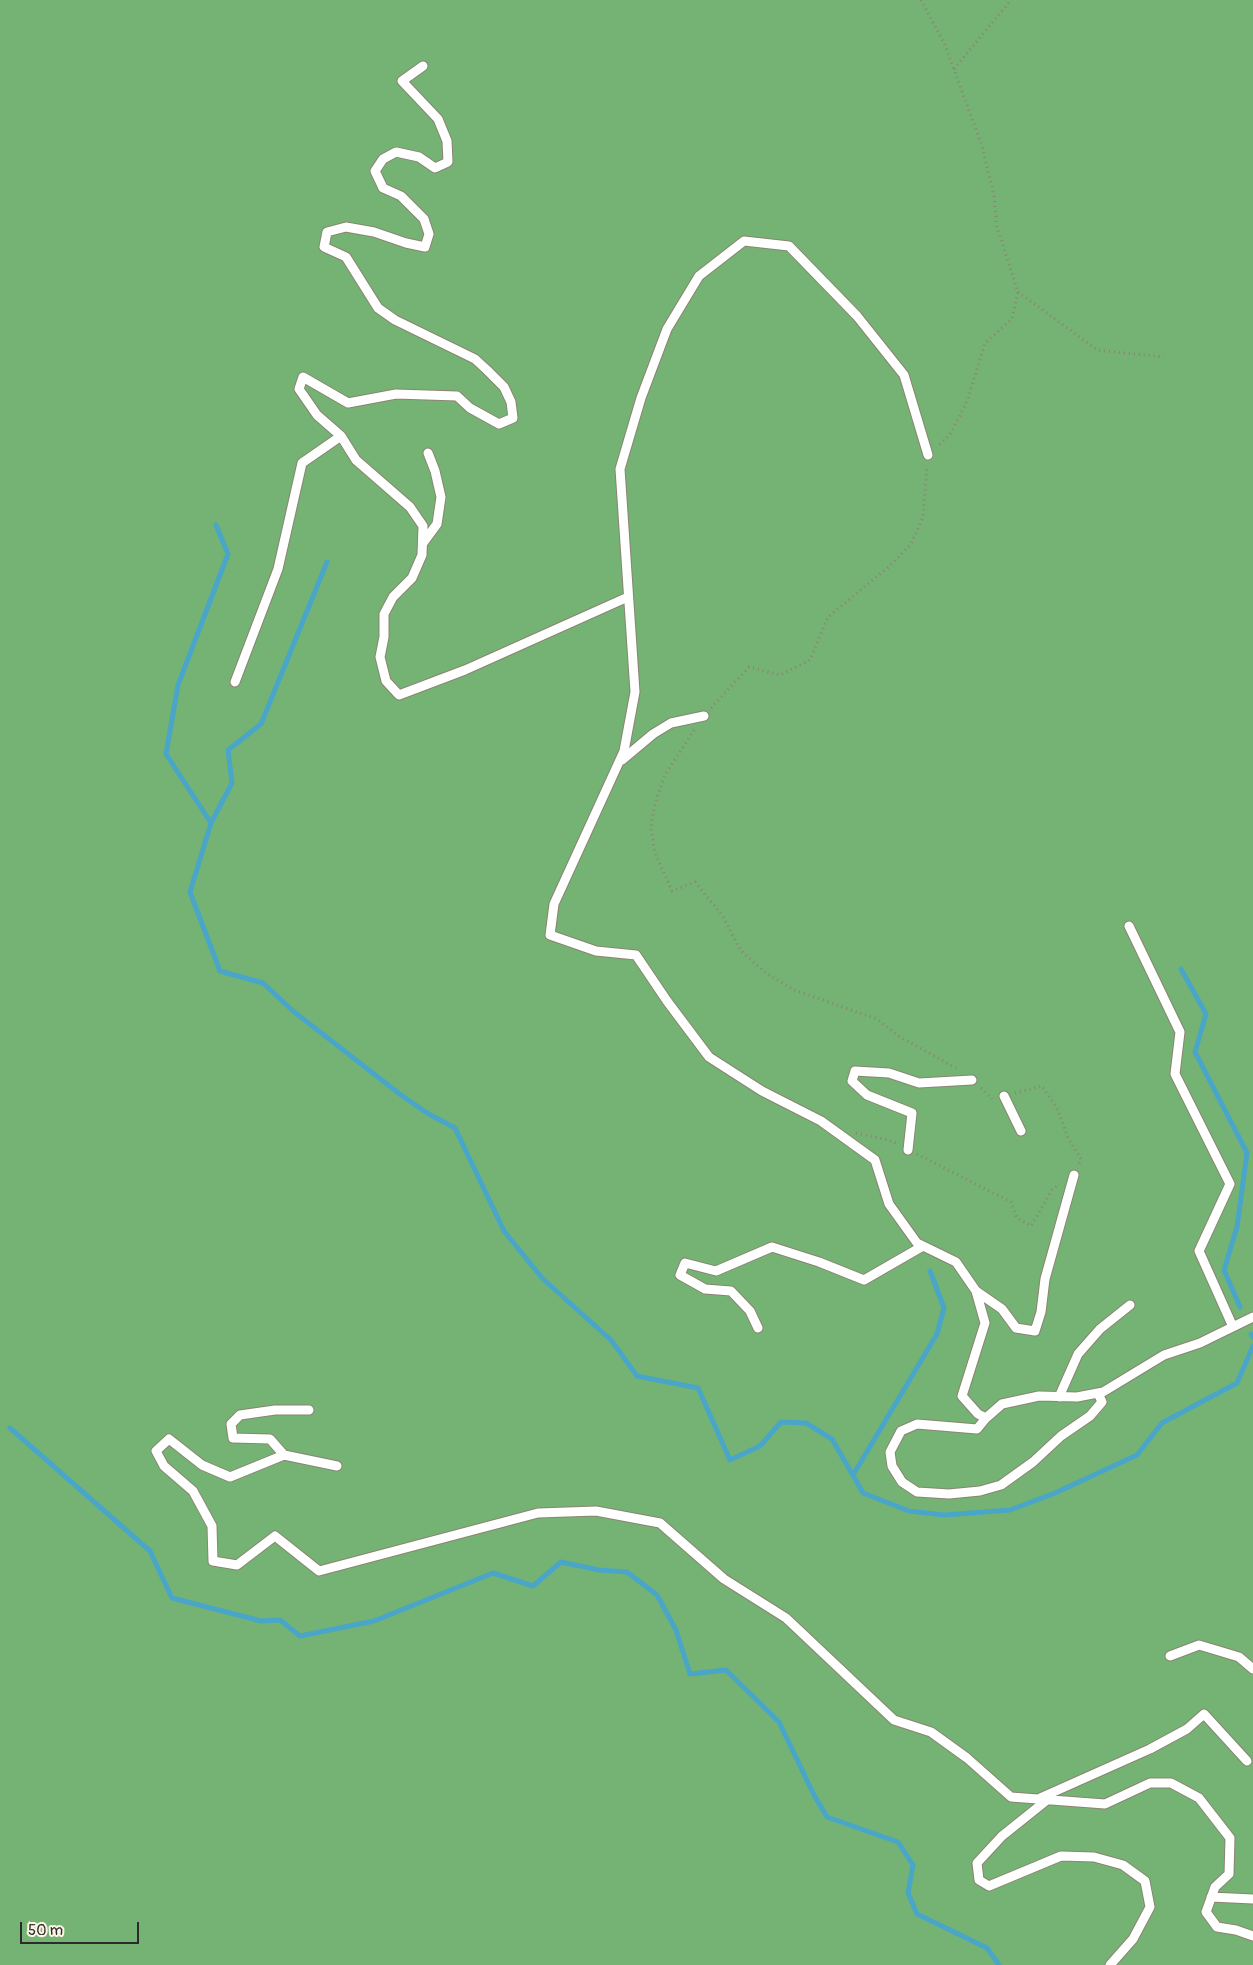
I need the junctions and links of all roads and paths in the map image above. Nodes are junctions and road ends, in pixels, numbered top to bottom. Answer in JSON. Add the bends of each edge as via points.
{"nodes":[{"id":1,"x":921,"y":0,"type":"edge"},
{"id":2,"x":1011,"y":0,"type":"edge"},
{"id":3,"x":423,"y":66,"type":"dead end"},
{"id":4,"x":954,"y":69,"type":"junction"},
{"id":5,"x":1018,"y":292,"type":"junction"},
{"id":6,"x":1164,"y":357,"type":"dead end"},
{"id":7,"x":341,"y":436,"type":"junction"},
{"id":8,"x":428,"y":453,"type":"dead end"},
{"id":9,"x":928,"y":455,"type":"junction"},
{"id":10,"x":423,"y":543,"type":"junction"},
{"id":11,"x":628,"y":597,"type":"junction"},
{"id":12,"x":235,"y":682,"type":"dead end"},
{"id":13,"x":704,"y":716,"type":"junction"},
{"id":14,"x":620,"y":761,"type":"junction"},
{"id":15,"x":1129,"y":926,"type":"dead end"},
{"id":16,"x":972,"y":1080,"type":"junction"},
{"id":17,"x":1004,"y":1096,"type":"junction"},
{"id":18,"x":1021,"y":1131,"type":"dead end"},
{"id":19,"x":842,"y":1136,"type":"junction"},
{"id":20,"x":908,"y":1150,"type":"junction"},
{"id":21,"x":1074,"y":1175,"type":"junction"},
{"id":22,"x":923,"y":1246,"type":"junction"},
{"id":23,"x":976,"y":1291,"type":"junction"},
{"id":24,"x":1130,"y":1305,"type":"dead end"},
{"id":25,"x":1253,"y":1317,"type":"edge"},
{"id":26,"x":1233,"y":1327,"type":"junction"},
{"id":27,"x":758,"y":1328,"type":"dead end"},
{"id":28,"x":1098,"y":1393,"type":"junction"},
{"id":29,"x":1060,"y":1397,"type":"junction"},
{"id":30,"x":309,"y":1410,"type":"dead end"},
{"id":31,"x":986,"y":1418,"type":"junction"},
{"id":32,"x":284,"y":1455,"type":"junction"},
{"id":33,"x":337,"y":1466,"type":"dead end"},
{"id":34,"x":1170,"y":1656,"type":"dead end"},
{"id":35,"x":1253,"y":1669,"type":"edge"},
{"id":36,"x":1247,"y":1761,"type":"dead end"},
{"id":37,"x":1042,"y":1799,"type":"junction"},
{"id":38,"x":1211,"y":1898,"type":"junction"},
{"id":39,"x":1253,"y":1899,"type":"edge"},
{"id":40,"x":1253,"y":1936,"type":"edge"},
{"id":41,"x":1110,"y":1965,"type":"edge"}],
"edges":[{"from":1,"to":4,"type":"path"},
{"from":2,"to":4,"type":"path"},
{"from":3,"to":7,"type":"lane","via":[[402,81],[438,119],[447,141],[448,162],[435,168],[419,156],[396,152],[382,159],[375,171],[383,188],[401,196],[424,219],[429,234],[425,247],[346,227],[327,232],[324,247],[346,257],[378,308],[395,320],[475,359],[504,387],[511,402],[513,418],[499,424],[470,408],[457,396],[396,394],[348,403],[303,377],[299,389],[317,415]]},
{"from":4,"to":5,"type":"path","via":[[982,146],[994,196],[997,228]]},
{"from":5,"to":6,"type":"path","via":[[1097,350]]},
{"from":5,"to":9,"type":"path","via":[[1012,319],[985,343],[968,399],[951,433]]},
{"from":7,"to":10,"type":"lane","via":[[356,460],[410,507],[423,526]]},
{"from":7,"to":12,"type":"lane","via":[[302,463],[278,569]]},
{"from":8,"to":10,"type":"lane","via":[[441,497],[437,524]]},
{"from":9,"to":11,"type":"lane","via":[[904,376],[857,316],[789,246],[744,241],[699,276],[667,329],[640,398],[620,469]]},
{"from":9,"to":13,"type":"path","via":[[923,517],[911,544],[891,565],[828,617],[810,660],[780,675],[749,667]]},
{"from":10,"to":11,"type":"lane","via":[[422,555],[412,578],[393,597],[384,614],[380,656],[386,681],[399,695],[465,670]]},
{"from":11,"to":14,"type":"lane","via":[[635,692]]},
{"from":13,"to":14,"type":"lane","via":[[671,723]]},
{"from":13,"to":16,"type":"path","via":[[665,775],[655,803],[651,829],[655,853],[672,891],[695,882],[722,915],[741,951],[766,973],[794,990],[877,1019],[900,1037]]},
{"from":14,"to":19,"type":"lane","via":[[554,904],[550,935],[596,951],[636,955],[709,1057]]},
{"from":15,"to":26,"type":"lane","via":[[1180,1032],[1174,1074],[1230,1184],[1199,1251]]},
{"from":16,"to":17,"type":"path","via":[[992,1099]]},
{"from":16,"to":20,"type":"lane","via":[[919,1083],[889,1072],[855,1071],[852,1081],[866,1095],[912,1113]]},
{"from":17,"to":18,"type":"lane"},
{"from":17,"to":21,"type":"path","via":[[1042,1086],[1058,1110],[1068,1138],[1081,1160]]},
{"from":19,"to":20,"type":"path","via":[[860,1132]]},
{"from":19,"to":22,"type":"lane","via":[[875,1160],[889,1204],[917,1243]]},
{"from":20,"to":21,"type":"path","via":[[1011,1202],[1017,1218],[1031,1226],[1052,1190]]},
{"from":21,"to":23,"type":"lane","via":[[1045,1279],[1035,1331],[1016,1328],[1002,1309]]},
{"from":22,"to":23,"type":"lane","via":[[956,1262]]},
{"from":22,"to":27,"type":"lane","via":[[864,1280],[772,1247],[716,1272],[685,1263],[680,1275],[705,1289],[731,1291],[750,1311]]},
{"from":23,"to":31,"type":"lane","via":[[985,1323],[962,1396]]},
{"from":24,"to":29,"type":"lane","via":[[1100,1329],[1078,1354]]},
{"from":25,"to":26,"type":"lane"},
{"from":26,"to":28,"type":"lane","via":[[1164,1355]]},
{"from":28,"to":29,"type":"lane"},
{"from":28,"to":31,"type":"lane","via":[[1102,1402],[1090,1416],[1001,1485],[949,1494],[917,1492],[902,1482],[892,1466],[890,1452],[901,1432],[917,1424],[977,1429]]},
{"from":29,"to":31,"type":"lane","via":[[1039,1396],[1002,1404]]},
{"from":30,"to":32,"type":"lane","via":[[240,1415],[231,1424],[233,1438],[270,1439]]},
{"from":32,"to":33,"type":"lane"},
{"from":32,"to":37,"type":"lane","via":[[230,1477],[202,1464],[168,1439],[156,1450],[164,1466],[193,1492],[212,1526],[212,1561],[238,1565],[276,1536],[319,1571],[538,1513],[596,1511],[660,1523],[724,1579],[786,1618],[894,1720],[931,1732],[1011,1797]]},
{"from":34,"to":35,"type":"lane","via":[[1199,1645],[1239,1657]]},
{"from":36,"to":37,"type":"lane","via":[[1204,1714],[1187,1729],[1150,1749]]},
{"from":37,"to":38,"type":"lane","via":[[1105,1804],[1150,1783],[1171,1783],[1199,1798],[1230,1838],[1230,1874],[1215,1887]]},
{"from":37,"to":41,"type":"lane","via":[[977,1863],[979,1880],[989,1886],[1061,1856],[1094,1857],[1123,1865],[1145,1880],[1150,1907],[1133,1939]]},
{"from":38,"to":39,"type":"lane"},
{"from":38,"to":40,"type":"lane","via":[[1206,1912],[1218,1927]]}]}
